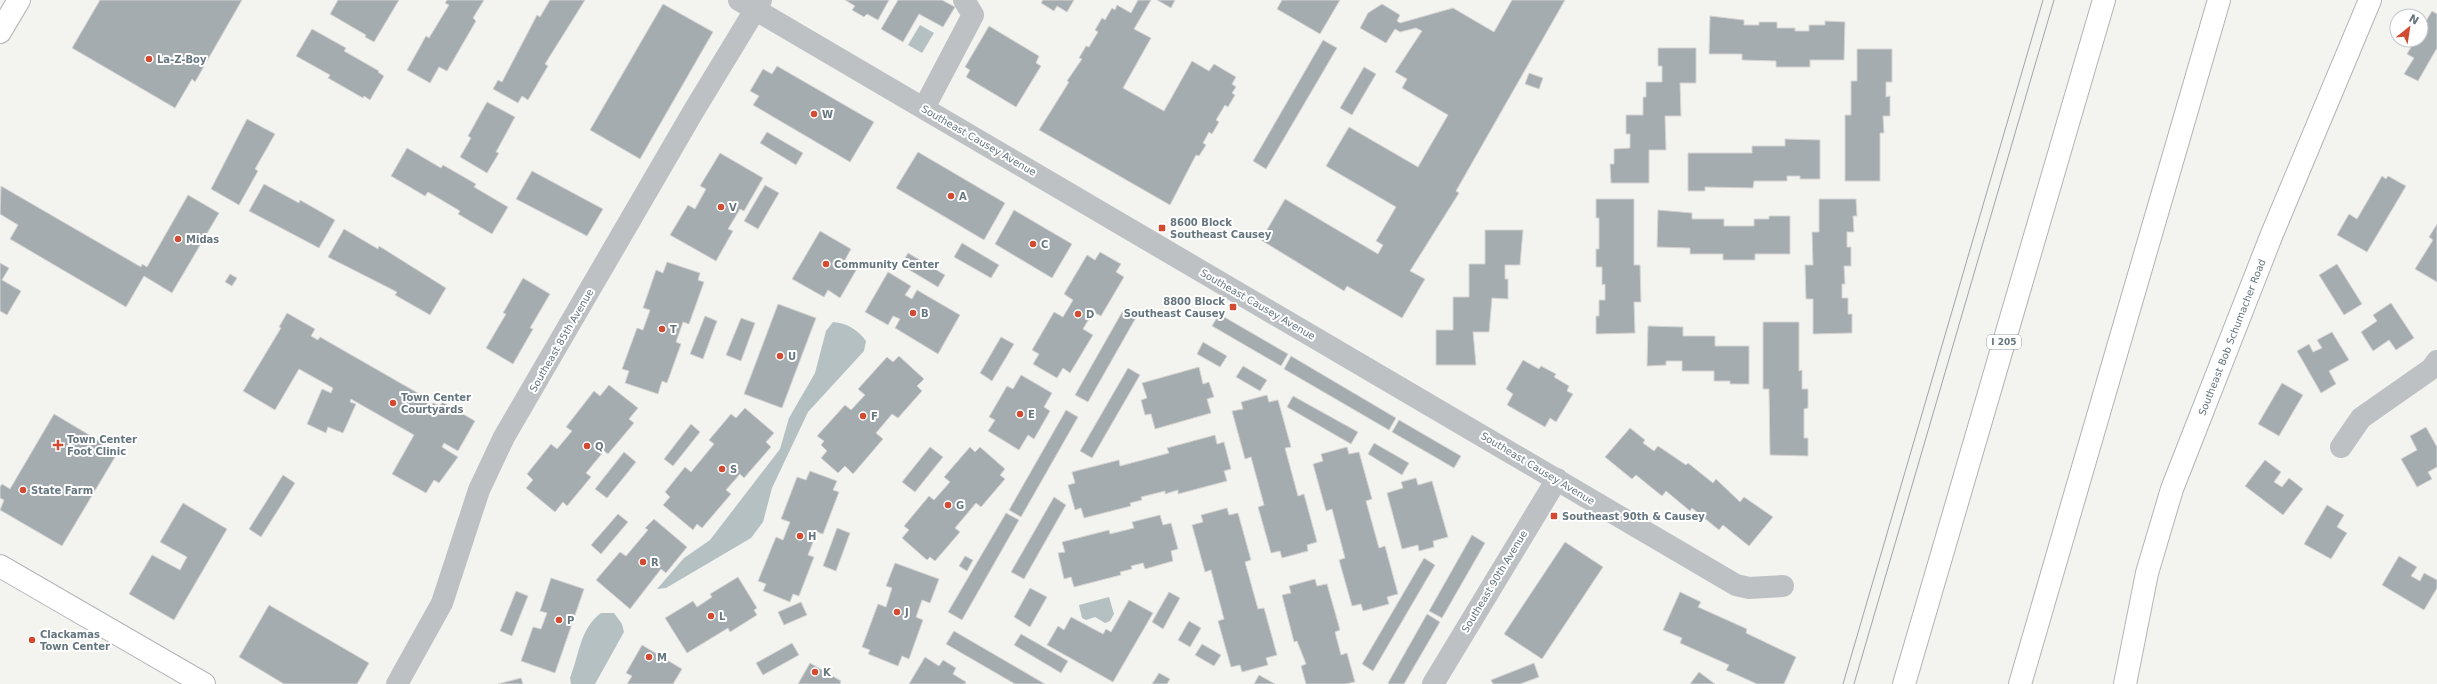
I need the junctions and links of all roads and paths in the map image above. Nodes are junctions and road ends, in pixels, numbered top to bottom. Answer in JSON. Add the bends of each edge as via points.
{"nodes":[{"id":1,"x":19,"y":0,"type":"edge"},
{"id":2,"x":964,"y":0,"type":"edge"},
{"id":3,"x":2104,"y":0,"type":"edge"},
{"id":4,"x":2219,"y":0,"type":"edge"},
{"id":5,"x":2370,"y":0,"type":"edge"},
{"id":6,"x":752,"y":3,"type":"edge"},
{"id":7,"x":0,"y":32,"type":"edge"},
{"id":8,"x":924,"y":108,"type":"junction"},
{"id":9,"x":2437,"y":361,"type":"edge"},
{"id":10,"x":2341,"y":447,"type":"dead end"},
{"id":11,"x":1557,"y":479,"type":"junction"},
{"id":12,"x":0,"y":566,"type":"edge"},
{"id":13,"x":1783,"y":586,"type":"dead end"},
{"id":14,"x":204,"y":684,"type":"edge"},
{"id":15,"x":397,"y":684,"type":"edge"},
{"id":16,"x":1433,"y":684,"type":"edge"},
{"id":17,"x":1904,"y":684,"type":"edge"},
{"id":18,"x":2020,"y":684,"type":"edge"},
{"id":19,"x":2125,"y":684,"type":"edge"}],
"edges":[{"from":1,"to":7,"type":"main road"},
{"from":2,"to":8,"type":"street","via":[[973,15]]},
{"from":3,"to":17,"type":"main road","number":"I 205"},
{"from":4,"to":18,"type":"main road"},
{"from":5,"to":19,"type":"main road","name":"Southeast Bob Schumacher Road","via":[[2272,234],[2172,489],[2147,573]]},
{"from":6,"to":8,"type":"street","name":"Southeast Causey Avenue"},
{"from":6,"to":15,"type":"street","name":"Southeast 85th Avenue","via":[[693,112],[504,437],[479,490],[442,603]]},
{"from":8,"to":11,"type":"street","name":"Southeast Causey Avenue"},
{"from":9,"to":10,"type":"street","via":[[2431,369],[2362,418]]},
{"from":11,"to":13,"type":"street","name":"Southeast Causey Avenue","via":[[1736,585],[1749,588]]},
{"from":11,"to":16,"type":"street","name":"Southeast 90th Avenue"},
{"from":12,"to":14,"type":"main road"}]}
